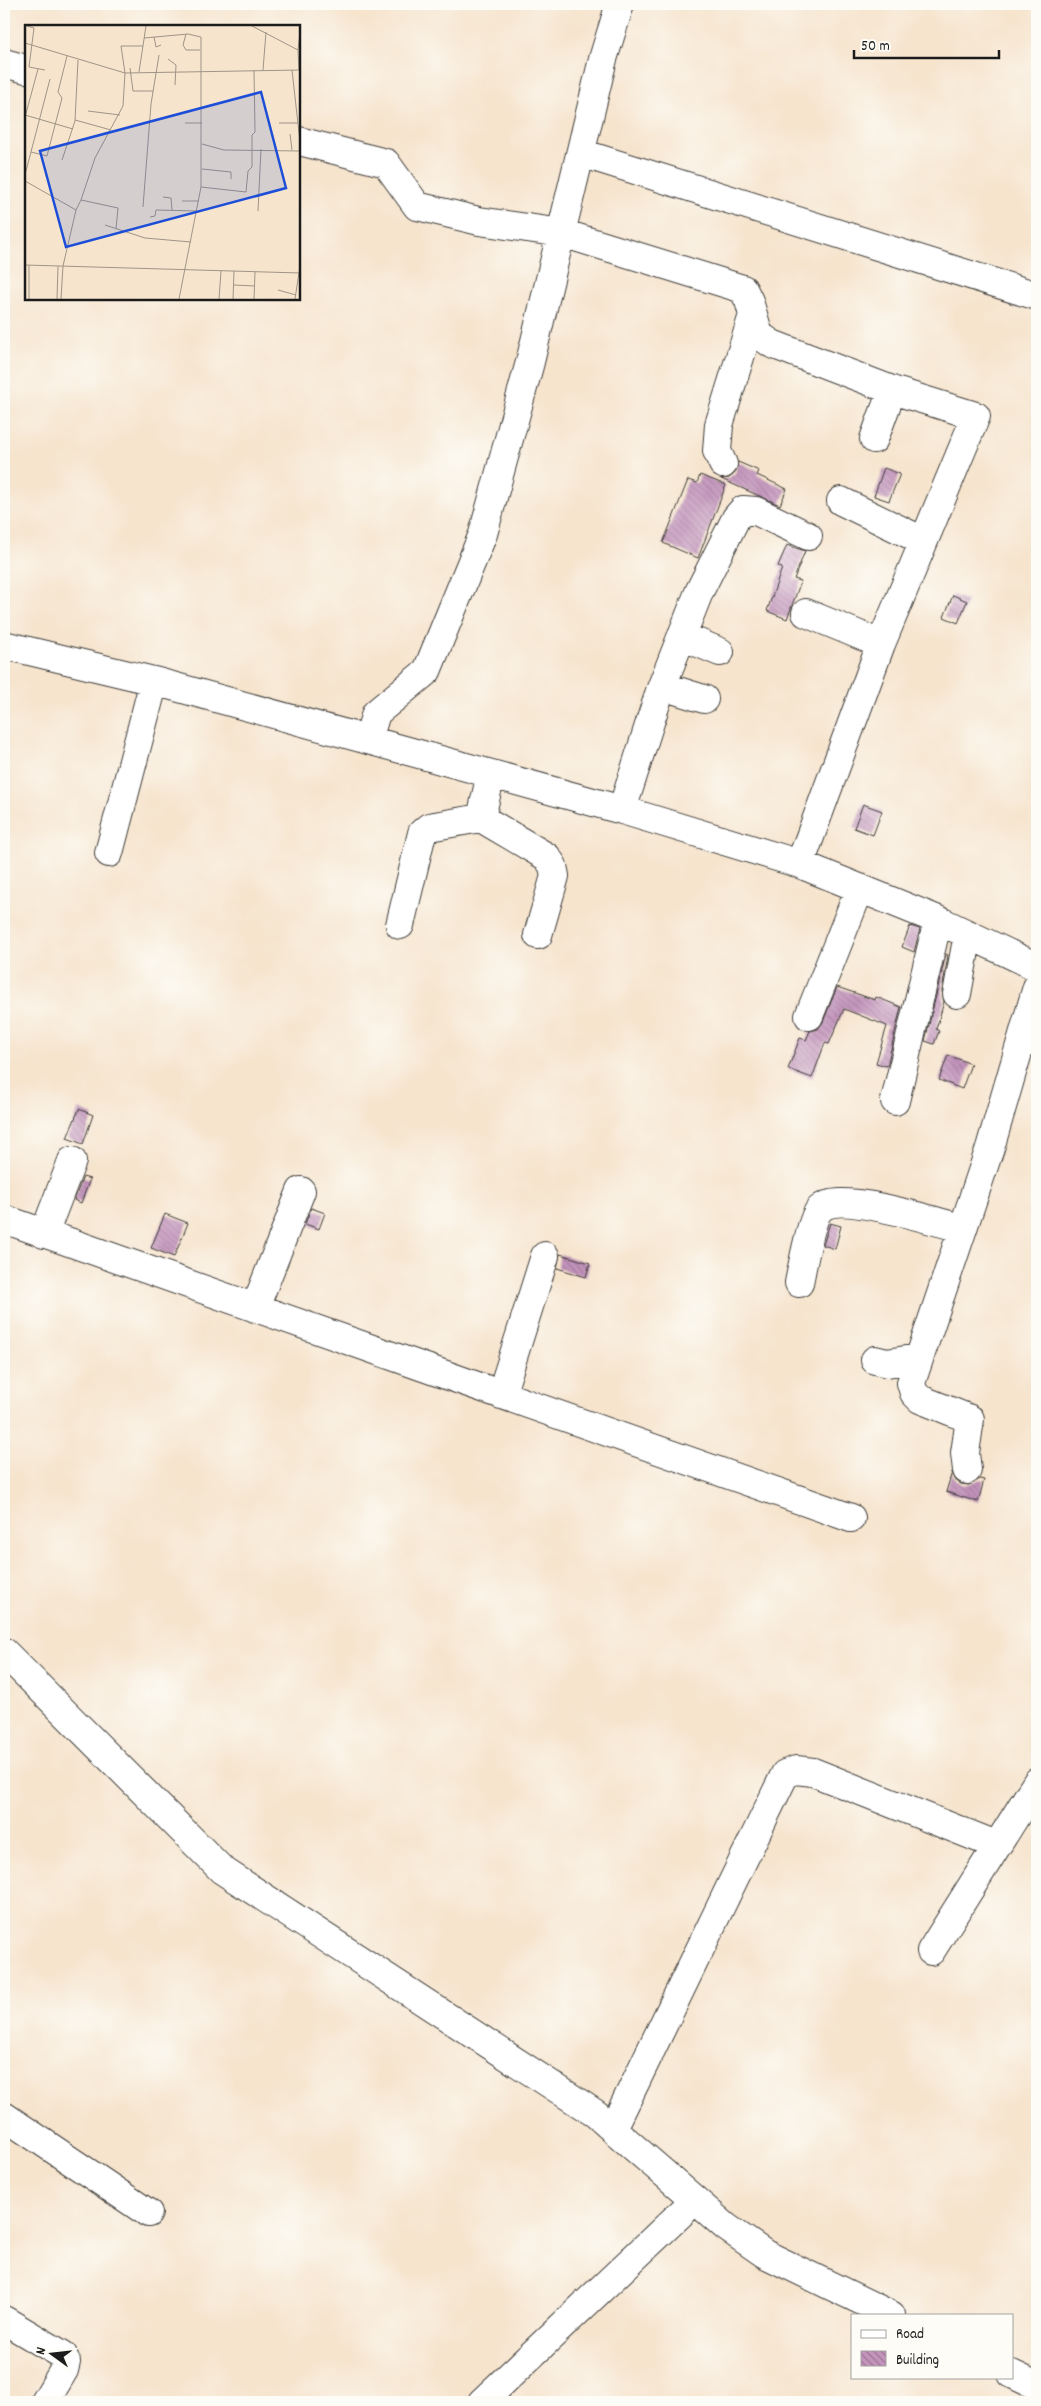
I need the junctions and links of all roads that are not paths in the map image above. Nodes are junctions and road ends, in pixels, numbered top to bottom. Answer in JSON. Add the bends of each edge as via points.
{"nodes":[{"id":1,"x":620,"y":4,"type":"edge"},
{"id":2,"x":4,"y":63,"type":"edge"},
{"id":3,"x":25,"y":69,"type":"edge"},
{"id":4,"x":300,"y":141,"type":"edge"},
{"id":5,"x":581,"y":153,"type":"junction"},
{"id":6,"x":562,"y":233,"type":"junction"},
{"id":7,"x":1037,"y":296,"type":"edge"},
{"id":8,"x":753,"y":315,"type":"junction"},
{"id":9,"x":892,"y":390,"type":"junction"},
{"id":10,"x":874,"y":439,"type":"dead end"},
{"id":11,"x":723,"y":464,"type":"dead end"},
{"id":12,"x":840,"y":501,"type":"dead end"},
{"id":13,"x":808,"y":536,"type":"dead end"},
{"id":14,"x":923,"y":541,"type":"junction"},
{"id":15,"x":806,"y":613,"type":"dead end"},
{"id":16,"x":682,"y":636,"type":"junction"},
{"id":17,"x":881,"y":644,"type":"junction"},
{"id":18,"x":4,"y":645,"type":"edge"},
{"id":19,"x":720,"y":652,"type":"dead end"},
{"id":20,"x":154,"y":681,"type":"junction"},
{"id":21,"x":662,"y":686,"type":"junction"},
{"id":22,"x":704,"y":700,"type":"dead end"},
{"id":23,"x":368,"y":740,"type":"junction"},
{"id":24,"x":491,"y":774,"type":"junction"},
{"id":25,"x":622,"y":810,"type":"junction"},
{"id":26,"x":481,"y":818,"type":"junction"},
{"id":27,"x":109,"y":853,"type":"dead end"},
{"id":28,"x":800,"y":864,"type":"junction"},
{"id":29,"x":860,"y":888,"type":"junction"},
{"id":30,"x":938,"y":920,"type":"junction"},
{"id":31,"x":400,"y":925,"type":"dead end"},
{"id":32,"x":968,"y":934,"type":"junction"},
{"id":33,"x":538,"y":935,"type":"dead end"},
{"id":34,"x":1037,"y":967,"type":"edge"},
{"id":35,"x":1037,"y":987,"type":"edge"},
{"id":36,"x":957,"y":994,"type":"dead end"},
{"id":37,"x":809,"y":1016,"type":"dead end"},
{"id":38,"x":894,"y":1101,"type":"dead end"},
{"id":39,"x":72,"y":1161,"type":"dead end"},
{"id":40,"x":301,"y":1191,"type":"dead end"},
{"id":41,"x":4,"y":1219,"type":"edge"},
{"id":42,"x":962,"y":1228,"type":"junction"},
{"id":43,"x":44,"y":1234,"type":"junction"},
{"id":44,"x":545,"y":1256,"type":"dead end"},
{"id":45,"x":799,"y":1282,"type":"dead end"},
{"id":46,"x":255,"y":1308,"type":"junction"},
{"id":47,"x":918,"y":1358,"type":"junction"},
{"id":48,"x":874,"y":1360,"type":"dead end"},
{"id":49,"x":501,"y":1395,"type":"junction"},
{"id":50,"x":967,"y":1470,"type":"dead end"},
{"id":51,"x":851,"y":1518,"type":"dead end"},
{"id":52,"x":4,"y":1652,"type":"edge"},
{"id":53,"x":1037,"y":1782,"type":"edge"},
{"id":54,"x":996,"y":1845,"type":"junction"},
{"id":55,"x":931,"y":1951,"type":"dead end"},
{"id":56,"x":4,"y":2116,"type":"edge"},
{"id":57,"x":608,"y":2125,"type":"junction"},
{"id":58,"x":695,"y":2200,"type":"junction"},
{"id":59,"x":148,"y":2213,"type":"dead end"},
{"id":60,"x":888,"y":2314,"type":"edge"},
{"id":61,"x":4,"y":2320,"type":"edge"},
{"id":62,"x":1014,"y":2375,"type":"edge"},
{"id":63,"x":1037,"y":2386,"type":"edge"},
{"id":64,"x":46,"y":2402,"type":"edge"},
{"id":65,"x":482,"y":2402,"type":"edge"}],
"edges":[{"from":1,"to":5,"type":"street","via":[[602,59]]},
{"from":2,"to":3,"type":"street"},
{"from":4,"to":6,"type":"street","via":[[386,163],[417,206],[479,221]]},
{"from":5,"to":6,"type":"street"},
{"from":5,"to":7,"type":"street"},
{"from":6,"to":8,"type":"street","via":[[743,290]]},
{"from":6,"to":23,"type":"street","via":[[483,534],[427,671],[376,713]]},
{"from":8,"to":9,"type":"street","via":[[759,335],[772,344]]},
{"from":8,"to":11,"type":"street","via":[[719,424],[718,450]]},
{"from":9,"to":10,"type":"street"},
{"from":9,"to":14,"type":"street","via":[[976,416]]},
{"from":12,"to":14,"type":"street"},
{"from":13,"to":16,"type":"street","via":[[756,511],[743,510],[699,592]]},
{"from":14,"to":17,"type":"street"},
{"from":15,"to":17,"type":"street"},
{"from":16,"to":19,"type":"street"},
{"from":16,"to":21,"type":"street"},
{"from":17,"to":28,"type":"street"},
{"from":18,"to":20,"type":"street"},
{"from":20,"to":23,"type":"street"},
{"from":20,"to":27,"type":"street"},
{"from":21,"to":22,"type":"street"},
{"from":21,"to":25,"type":"street"},
{"from":23,"to":24,"type":"street"},
{"from":24,"to":25,"type":"street"},
{"from":24,"to":26,"type":"street"},
{"from":25,"to":28,"type":"street"},
{"from":26,"to":31,"type":"street","via":[[429,827],[422,833]]},
{"from":26,"to":33,"type":"street","via":[[547,857],[553,866],[555,876]]},
{"from":28,"to":29,"type":"street"},
{"from":29,"to":30,"type":"street"},
{"from":29,"to":37,"type":"street"},
{"from":30,"to":32,"type":"street"},
{"from":30,"to":38,"type":"street"},
{"from":32,"to":34,"type":"street"},
{"from":32,"to":36,"type":"street"},
{"from":35,"to":42,"type":"street","via":[[990,1148]]},
{"from":39,"to":43,"type":"street"},
{"from":40,"to":46,"type":"street"},
{"from":41,"to":43,"type":"street"},
{"from":42,"to":45,"type":"street","via":[[863,1204],[832,1202],[820,1209],[814,1223]]},
{"from":42,"to":47,"type":"street"},
{"from":43,"to":46,"type":"street"},
{"from":44,"to":49,"type":"street"},
{"from":46,"to":49,"type":"street"},
{"from":47,"to":48,"type":"street","via":[[887,1362]]},
{"from":47,"to":50,"type":"street","via":[[911,1384],[914,1393],[934,1406],[970,1419],[965,1453]]},
{"from":49,"to":51,"type":"street"},
{"from":52,"to":57,"type":"street","via":[[222,1870],[580,2103]]},
{"from":53,"to":54,"type":"street"},
{"from":54,"to":55,"type":"street"},
{"from":54,"to":57,"type":"street","via":[[813,1772],[796,1770],[785,1774],[618,2118]]},
{"from":56,"to":59,"type":"street"},
{"from":57,"to":58,"type":"street"},
{"from":58,"to":60,"type":"street","via":[[765,2254]]},
{"from":58,"to":65,"type":"street"},
{"from":61,"to":64,"type":"street","via":[[63,2355],[66,2362],[64,2370]]},
{"from":62,"to":63,"type":"street"}]}
